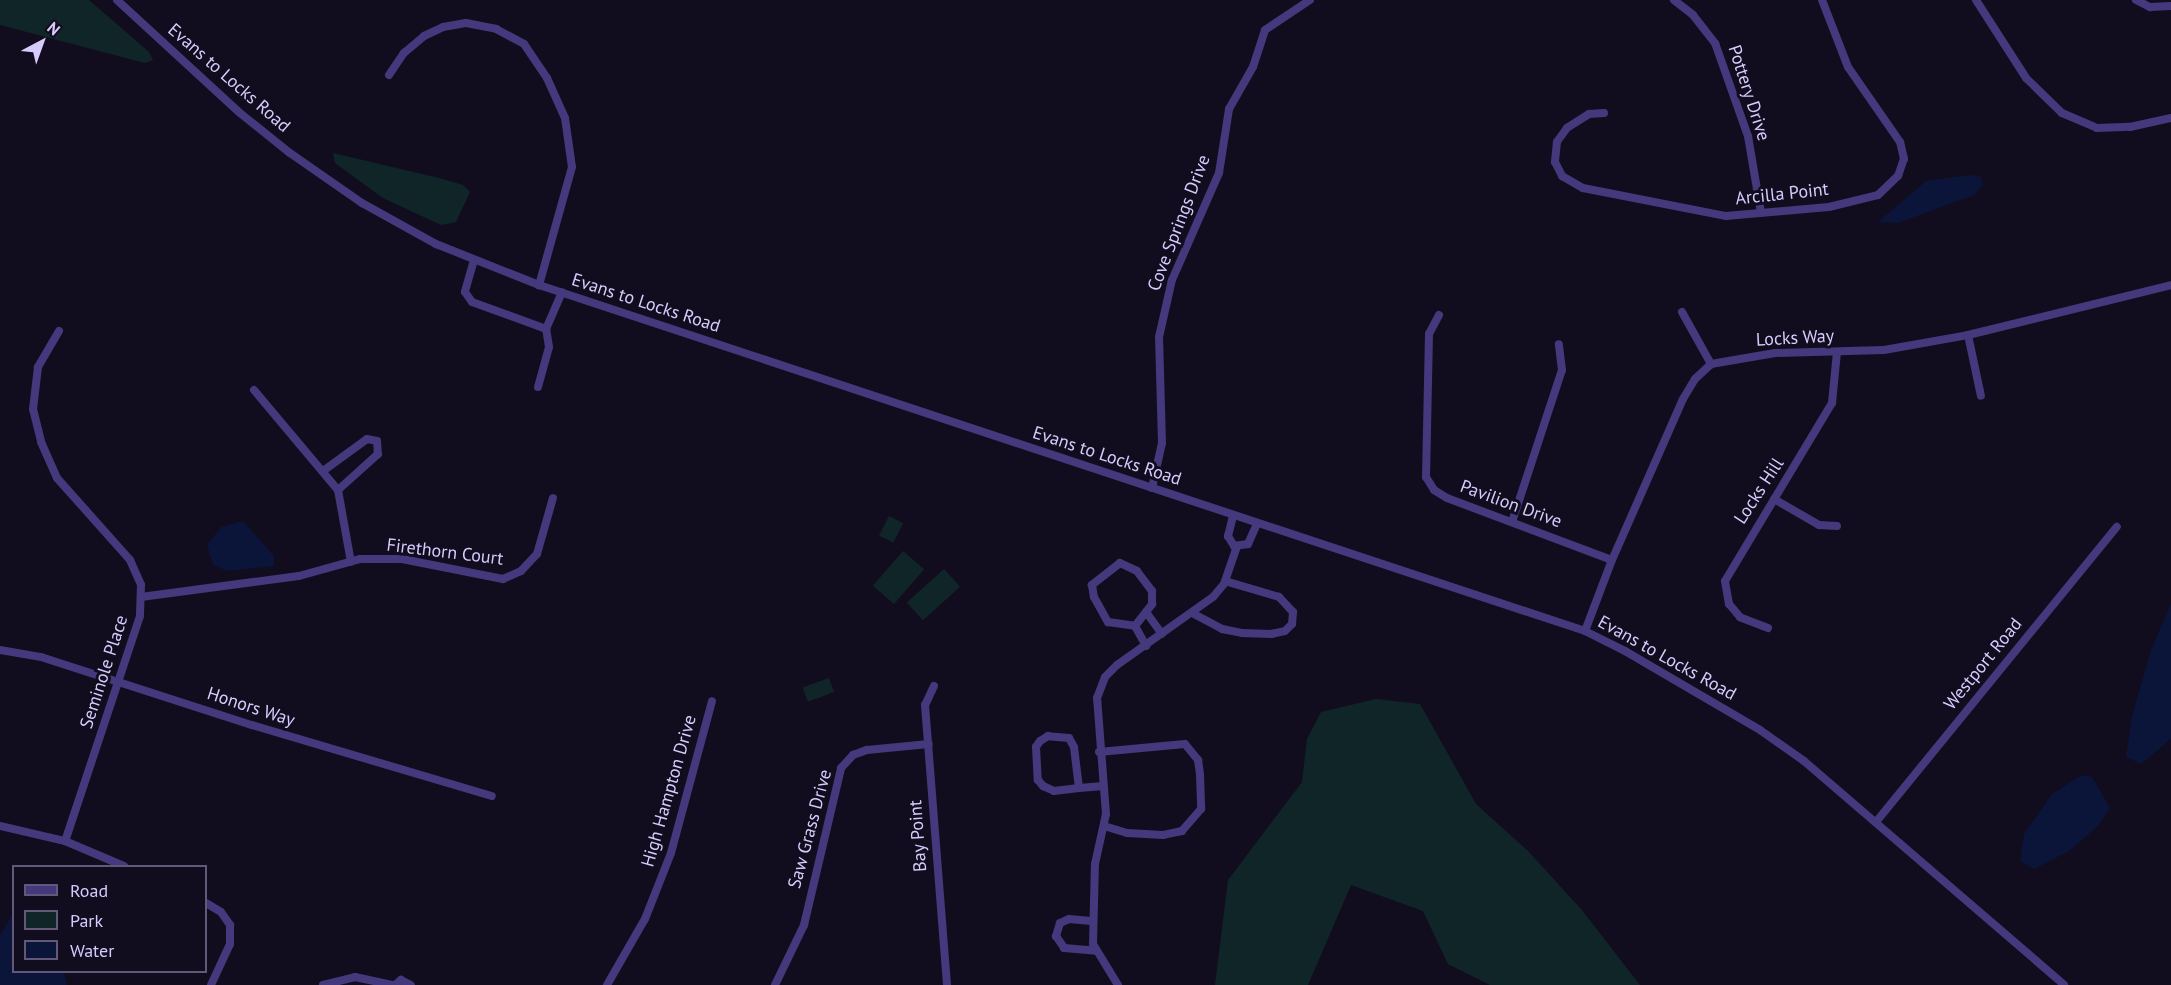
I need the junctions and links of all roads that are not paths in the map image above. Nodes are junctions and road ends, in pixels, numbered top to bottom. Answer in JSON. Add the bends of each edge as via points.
{"nodes":[{"id":1,"x":117,"y":0,"type":"edge"},
{"id":2,"x":1310,"y":0,"type":"edge"},
{"id":3,"x":1674,"y":0,"type":"edge"},
{"id":4,"x":1822,"y":0,"type":"edge"},
{"id":5,"x":1976,"y":0,"type":"edge"},
{"id":6,"x":2136,"y":0,"type":"edge"},
{"id":7,"x":2171,"y":6,"type":"edge"},
{"id":8,"x":389,"y":75,"type":"dead end"},
{"id":9,"x":1604,"y":113,"type":"dead end"},
{"id":10,"x":2171,"y":118,"type":"edge"},
{"id":11,"x":1761,"y":213,"type":"junction"},
{"id":12,"x":474,"y":260,"type":"junction"},
{"id":13,"x":539,"y":285,"type":"junction"},
{"id":14,"x":2171,"y":285,"type":"edge"},
{"id":15,"x":562,"y":292,"type":"junction"},
{"id":16,"x":1682,"y":312,"type":"dead end"},
{"id":17,"x":1439,"y":315,"type":"dead end"},
{"id":18,"x":546,"y":329,"type":"junction"},
{"id":19,"x":59,"y":331,"type":"dead end"},
{"id":20,"x":1968,"y":335,"type":"junction"},
{"id":21,"x":1559,"y":344,"type":"dead end"},
{"id":22,"x":1837,"y":352,"type":"junction"},
{"id":23,"x":1711,"y":364,"type":"junction"},
{"id":24,"x":538,"y":387,"type":"dead end"},
{"id":25,"x":254,"y":390,"type":"dead end"},
{"id":26,"x":1981,"y":396,"type":"dead end"},
{"id":27,"x":323,"y":471,"type":"junction"},
{"id":28,"x":1152,"y":488,"type":"junction"},
{"id":29,"x":339,"y":490,"type":"junction"},
{"id":30,"x":553,"y":498,"type":"dead end"},
{"id":31,"x":1774,"y":499,"type":"junction"},
{"id":32,"x":1233,"y":516,"type":"junction"},
{"id":33,"x":1512,"y":522,"type":"junction"},
{"id":34,"x":1257,"y":524,"type":"junction"},
{"id":35,"x":1837,"y":526,"type":"dead end"},
{"id":36,"x":2117,"y":528,"type":"dead end"},
{"id":37,"x":1237,"y":547,"type":"junction"},
{"id":38,"x":1612,"y":560,"type":"junction"},
{"id":39,"x":351,"y":562,"type":"junction"},
{"id":40,"x":1225,"y":581,"type":"junction"},
{"id":41,"x":141,"y":597,"type":"junction"},
{"id":42,"x":1146,"y":612,"type":"junction"},
{"id":43,"x":1194,"y":614,"type":"junction"},
{"id":44,"x":1134,"y":626,"type":"junction"},
{"id":45,"x":1768,"y":628,"type":"dead end"},
{"id":46,"x":1585,"y":631,"type":"junction"},
{"id":47,"x":1162,"y":634,"type":"junction"},
{"id":48,"x":1146,"y":646,"type":"junction"},
{"id":49,"x":0,"y":650,"type":"edge"},
{"id":50,"x":119,"y":682,"type":"junction"},
{"id":51,"x":934,"y":686,"type":"dead end"},
{"id":52,"x":712,"y":701,"type":"dead end"},
{"id":53,"x":929,"y":744,"type":"junction"},
{"id":54,"x":1099,"y":752,"type":"junction"},
{"id":55,"x":1103,"y":786,"type":"junction"},
{"id":56,"x":1079,"y":788,"type":"junction"},
{"id":57,"x":492,"y":796,"type":"dead end"},
{"id":58,"x":1876,"y":822,"type":"junction"},
{"id":59,"x":0,"y":826,"type":"edge"},
{"id":60,"x":1104,"y":826,"type":"junction"},
{"id":61,"x":65,"y":841,"type":"junction"},
{"id":62,"x":119,"y":865,"type":"edge"},
{"id":63,"x":207,"y":904,"type":"edge"},
{"id":64,"x":1092,"y":921,"type":"junction"},
{"id":65,"x":1096,"y":951,"type":"junction"},
{"id":66,"x":211,"y":985,"type":"edge"},
{"id":67,"x":323,"y":985,"type":"edge"},
{"id":68,"x":394,"y":985,"type":"edge"},
{"id":69,"x":411,"y":985,"type":"edge"},
{"id":70,"x":608,"y":985,"type":"edge"},
{"id":71,"x":775,"y":985,"type":"edge"},
{"id":72,"x":947,"y":985,"type":"edge"},
{"id":73,"x":1118,"y":985,"type":"edge"},
{"id":74,"x":2064,"y":985,"type":"edge"}],
"edges":[{"from":1,"to":12,"type":"street","name":"Evans to Locks Road","via":[[240,113],[290,153],[362,203]]},
{"from":2,"to":28,"type":"street","name":"Cove Springs Drive","via":[[1264,30],[1253,66],[1229,110],[1219,173],[1172,280],[1159,337],[1162,444]]},
{"from":3,"to":11,"type":"street","name":"Pottery Drive","via":[[1693,15],[1715,43],[1748,136]]},
{"from":4,"to":11,"type":"street","name":"Arcilla Point","via":[[1848,67],[1900,142],[1904,159],[1898,176],[1878,195],[1829,207]]},
{"from":5,"to":10,"type":"street","via":[[2026,78],[2062,113],[2097,128],[2130,128]]},
{"from":6,"to":7,"type":"street","via":[[2150,7]]},
{"from":8,"to":13,"type":"street","via":[[404,53],[424,36],[443,27],[466,23],[496,29],[524,44],[547,78],[565,118],[572,167]]},
{"from":9,"to":11,"type":"street","name":"Arcilla Point","via":[[1589,114],[1567,128],[1557,142],[1555,162],[1562,176],[1583,188],[1703,212],[1726,216]]},
{"from":12,"to":13,"type":"street","name":"Evans to Locks Road"},
{"from":12,"to":18,"type":"street","via":[[465,292],[472,302]]},
{"from":13,"to":15,"type":"street","name":"Evans to Locks Road"},
{"from":14,"to":20,"type":"street","name":"Locks Way"},
{"from":15,"to":18,"type":"street"},
{"from":15,"to":28,"type":"street","name":"Evans to Locks Road"},
{"from":16,"to":23,"type":"street"},
{"from":17,"to":33,"type":"street","name":"Pavilion Drive","via":[[1429,334],[1426,477],[1434,490],[1447,498]]},
{"from":18,"to":24,"type":"street","via":[[549,347]]},
{"from":19,"to":41,"type":"street","name":"Seminole Place","via":[[38,367],[33,409],[42,442],[57,478],[130,560],[141,585]]},
{"from":20,"to":22,"type":"street","name":"Locks Way","via":[[1884,350]]},
{"from":20,"to":26,"type":"street"},
{"from":21,"to":33,"type":"street","via":[[1562,370]]},
{"from":22,"to":23,"type":"street","name":"Locks Way","via":[[1775,353]]},
{"from":22,"to":31,"type":"street","name":"Locks Hill","via":[[1832,403]]},
{"from":23,"to":38,"type":"street","via":[[1695,379],[1683,399]]},
{"from":25,"to":27,"type":"street"},
{"from":27,"to":29,"type":"street"},
{"from":27,"to":29,"type":"street","via":[[367,439],[377,441],[378,454]]},
{"from":28,"to":32,"type":"street","name":"Evans to Locks Road"},
{"from":29,"to":39,"type":"street"},
{"from":30,"to":39,"type":"street","name":"Firethorn Court","via":[[537,554],[521,571],[503,579],[402,559]]},
{"from":31,"to":35,"type":"street","via":[[1819,525]]},
{"from":31,"to":45,"type":"street","name":"Locks Hill","via":[[1725,581],[1729,604],[1740,617]]},
{"from":32,"to":34,"type":"street","name":"Evans to Locks Road"},
{"from":32,"to":37,"type":"street","via":[[1228,536]]},
{"from":33,"to":38,"type":"street","name":"Pavilion Drive"},
{"from":34,"to":37,"type":"street","via":[[1248,544]]},
{"from":34,"to":46,"type":"street","name":"Evans to Locks Road"},
{"from":36,"to":58,"type":"street","name":"Westport Road"},
{"from":37,"to":40,"type":"street"},
{"from":38,"to":46,"type":"street"},
{"from":39,"to":41,"type":"street","name":"Firethorn Court","via":[[299,576]]},
{"from":40,"to":43,"type":"street"},
{"from":40,"to":43,"type":"street","via":[[1279,597],[1293,612],[1292,624],[1285,631],[1271,634],[1242,633],[1222,629]]},
{"from":41,"to":50,"type":"street","name":"Seminole Place","via":[[140,616]]},
{"from":42,"to":44,"type":"street"},
{"from":42,"to":44,"type":"street","via":[[1152,604],[1152,591],[1128,565],[1112,568],[1092,585],[1099,610],[1108,622]]},
{"from":42,"to":47,"type":"street"},
{"from":43,"to":47,"type":"street"},
{"from":44,"to":48,"type":"street"},
{"from":46,"to":58,"type":"street","name":"Evans to Locks Road","via":[[1760,730]]},
{"from":47,"to":48,"type":"street"},
{"from":48,"to":54,"type":"street","via":[[1105,677],[1097,698]]},
{"from":49,"to":50,"type":"street","name":"Honors Way","via":[[41,657]]},
{"from":50,"to":57,"type":"street","name":"Honors Way"},
{"from":50,"to":61,"type":"street","name":"Seminole Place"},
{"from":51,"to":53,"type":"street","name":"Bay Point","via":[[925,705]]},
{"from":52,"to":70,"type":"street","name":"High Hampton Drive","via":[[671,853],[645,919]]},
{"from":53,"to":71,"type":"street","name":"Saw Grass Drive","via":[[867,750],[853,755],[842,768],[804,925]]},
{"from":53,"to":72,"type":"street","name":"Bay Point"},
{"from":54,"to":55,"type":"street"},
{"from":54,"to":60,"type":"street","via":[[1185,744],[1198,760],[1200,775],[1201,809],[1182,831],[1151,834]]},
{"from":55,"to":56,"type":"street"},
{"from":55,"to":60,"type":"street"},
{"from":56,"to":56,"type":"street","via":[[1054,791],[1038,780],[1036,747],[1040,741],[1048,736],[1069,738],[1074,747]]},
{"from":58,"to":74,"type":"street","name":"Evans to Locks Road"},
{"from":59,"to":61,"type":"street"},
{"from":60,"to":64,"type":"street","via":[[1095,864]]},
{"from":61,"to":62,"type":"street"},
{"from":63,"to":66,"type":"street","via":[[221,912],[230,925],[230,944]]},
{"from":64,"to":65,"type":"street"},
{"from":64,"to":65,"type":"street","via":[[1060,923],[1056,936],[1064,948]]},
{"from":65,"to":73,"type":"street"},
{"from":67,"to":68,"type":"street","via":[[355,977]]},
{"from":68,"to":69,"type":"street","via":[[401,980]]}]}
